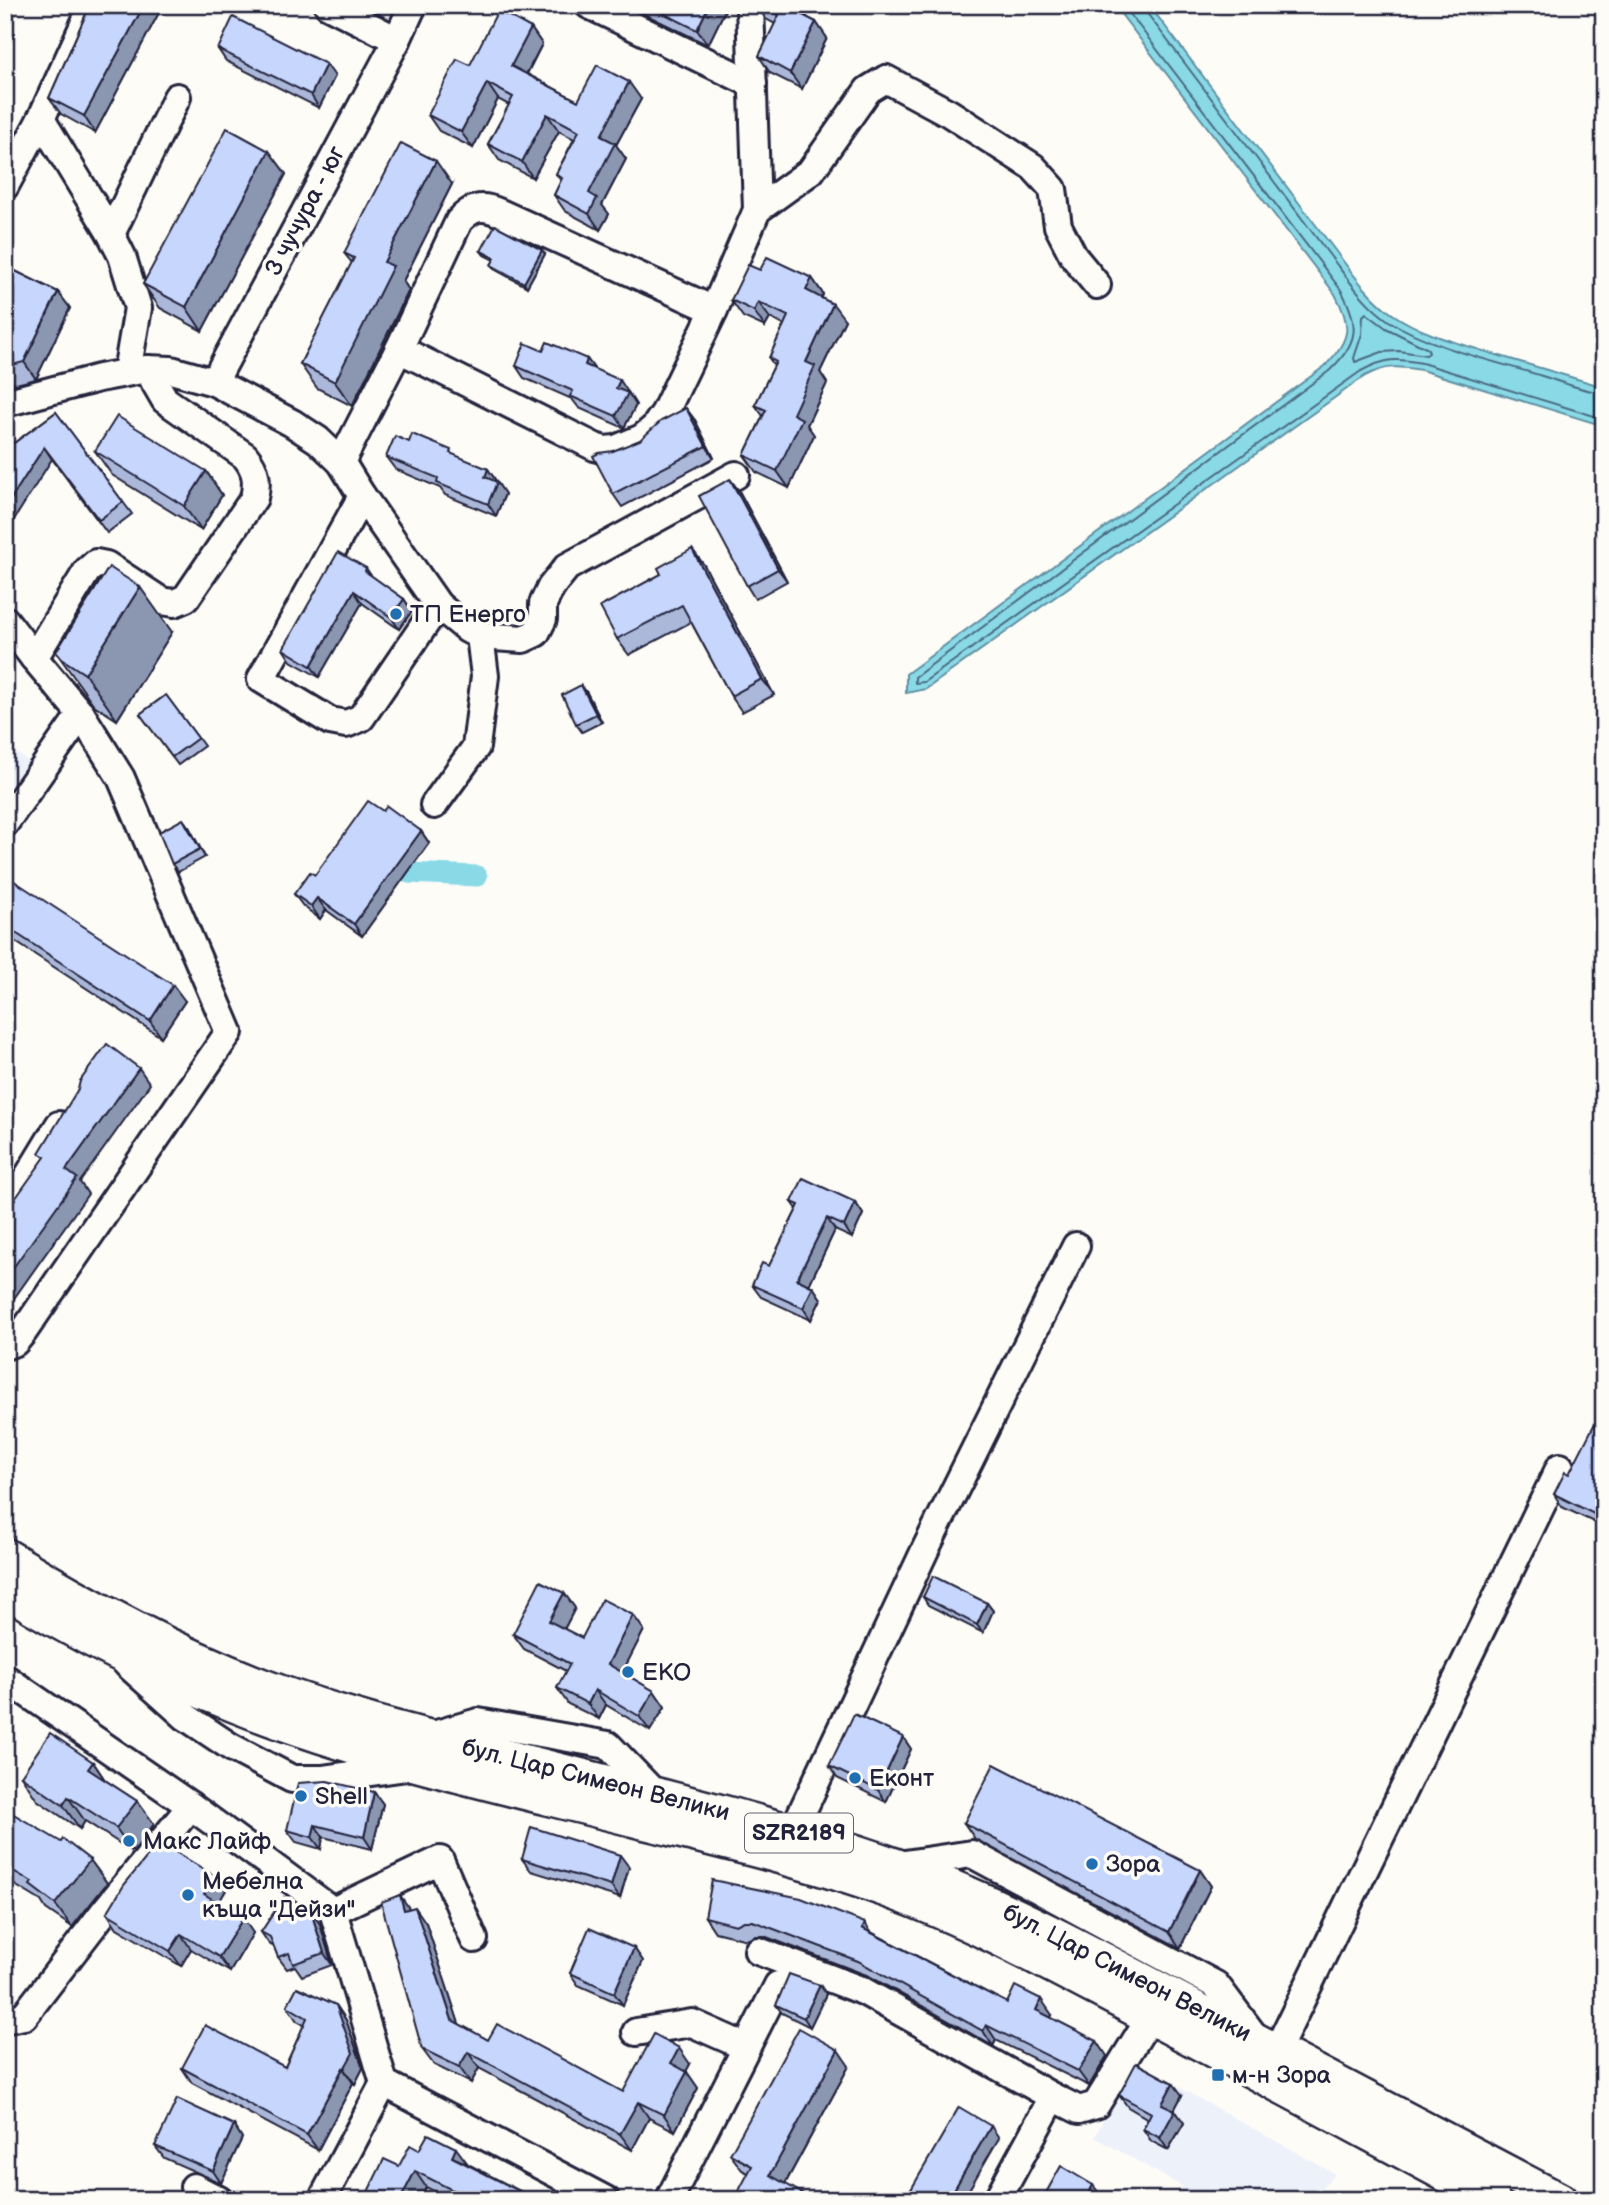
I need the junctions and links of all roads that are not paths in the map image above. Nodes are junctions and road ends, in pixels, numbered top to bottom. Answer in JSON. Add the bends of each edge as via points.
{"nodes":[{"id":1,"x":93,"y":5,"type":"edge"},
{"id":2,"x":328,"y":5,"type":"edge"},
{"id":3,"x":413,"y":5,"type":"edge"},
{"id":4,"x":589,"y":5,"type":"edge"},
{"id":5,"x":750,"y":5,"type":"edge"},
{"id":6,"x":397,"y":40,"type":"junction"},
{"id":7,"x":753,"y":85,"type":"junction"},
{"id":8,"x":177,"y":97,"type":"dead end"},
{"id":9,"x":41,"y":119,"type":"junction"},
{"id":10,"x":5,"y":186,"type":"edge"},
{"id":11,"x":757,"y":210,"type":"junction"},
{"id":12,"x":111,"y":234,"type":"junction"},
{"id":13,"x":155,"y":273,"type":"edge"},
{"id":14,"x":1097,"y":285,"type":"dead end"},
{"id":15,"x":138,"y":308,"type":"junction"},
{"id":16,"x":714,"y":310,"type":"junction"},
{"id":17,"x":399,"y":349,"type":"junction"},
{"id":18,"x":137,"y":370,"type":"junction"},
{"id":19,"x":214,"y":382,"type":"junction"},
{"id":20,"x":5,"y":403,"type":"edge"},
{"id":21,"x":341,"y":462,"type":"junction"},
{"id":22,"x":736,"y":475,"type":"dead end"},
{"id":23,"x":362,"y":496,"type":"junction"},
{"id":24,"x":438,"y":605,"type":"junction"},
{"id":25,"x":5,"y":620,"type":"edge"},
{"id":26,"x":480,"y":636,"type":"junction"},
{"id":27,"x":34,"y":658,"type":"junction"},
{"id":28,"x":81,"y":714,"type":"junction"},
{"id":29,"x":434,"y":805,"type":"dead end"},
{"id":30,"x":5,"y":823,"type":"edge"},
{"id":31,"x":69,"y":1109,"type":"edge"},
{"id":32,"x":5,"y":1214,"type":"edge"},
{"id":33,"x":1076,"y":1246,"type":"dead end"},
{"id":34,"x":5,"y":1346,"type":"edge"},
{"id":35,"x":1560,"y":1467,"type":"dead end"},
{"id":36,"x":5,"y":1555,"type":"edge"},
{"id":37,"x":5,"y":1590,"type":"edge"},
{"id":38,"x":113,"y":1651,"type":"junction"},
{"id":39,"x":5,"y":1678,"type":"edge"},
{"id":40,"x":423,"y":1751,"type":"junction"},
{"id":41,"x":191,"y":1806,"type":"junction"},
{"id":42,"x":793,"y":1831,"type":"junction"},
{"id":43,"x":333,"y":1911,"type":"junction"},
{"id":44,"x":474,"y":1939,"type":"dead end"},
{"id":45,"x":758,"y":1951,"type":"dead end"},
{"id":46,"x":778,"y":1986,"type":"dead end"},
{"id":47,"x":5,"y":2015,"type":"edge"},
{"id":48,"x":1150,"y":2017,"type":"junction"},
{"id":49,"x":636,"y":2032,"type":"dead end"},
{"id":50,"x":1267,"y":2046,"type":"junction"},
{"id":51,"x":746,"y":2047,"type":"junction"},
{"id":52,"x":384,"y":2083,"type":"junction"},
{"id":53,"x":1053,"y":2097,"type":"junction"},
{"id":54,"x":194,"y":2187,"type":"dead end"},
{"id":55,"x":219,"y":2200,"type":"edge"},
{"id":56,"x":322,"y":2200,"type":"edge"},
{"id":57,"x":606,"y":2200,"type":"edge"},
{"id":58,"x":669,"y":2200,"type":"edge"},
{"id":59,"x":997,"y":2200,"type":"edge"},
{"id":60,"x":1493,"y":2200,"type":"edge"},
{"id":61,"x":1560,"y":2200,"type":"edge"}],
"edges":[{"from":1,"to":9,"type":"street"},
{"from":2,"to":6,"type":"street"},
{"from":3,"to":6,"type":"street","name":"3 чучура - юг"},
{"from":4,"to":7,"type":"street"},
{"from":5,"to":7,"type":"street"},
{"from":6,"to":19,"type":"street","name":"3 чучура - юг"},
{"from":7,"to":11,"type":"street"},
{"from":8,"to":12,"type":"street"},
{"from":9,"to":10,"type":"street"},
{"from":9,"to":12,"type":"street"},
{"from":11,"to":14,"type":"street","via":[[811,171],[868,90],[886,79],[1033,167],[1053,189],[1058,226],[1074,257]]},
{"from":11,"to":16,"type":"street"},
{"from":12,"to":15,"type":"street"},
{"from":13,"to":15,"type":"street"},
{"from":15,"to":18,"type":"street"},
{"from":16,"to":17,"type":"street","via":[[654,428],[616,449],[595,447]]},
{"from":16,"to":17,"type":"street","via":[[487,207],[477,207],[459,221]]},
{"from":17,"to":21,"type":"street"},
{"from":18,"to":19,"type":"street","via":[[171,370]]},
{"from":18,"to":20,"type":"street"},
{"from":18,"to":27,"type":"street","via":[[165,400],[245,456],[256,474],[254,498],[186,598],[174,603],[161,601],[96,563]]},
{"from":19,"to":21,"type":"street","via":[[292,422]]},
{"from":21,"to":23,"type":"street"},
{"from":22,"to":26,"type":"street","via":[[567,567],[543,604],[543,619],[536,633],[523,639]]},
{"from":23,"to":24,"type":"street"},
{"from":23,"to":24,"type":"street","via":[[261,680],[331,721],[346,724],[361,718]]},
{"from":24,"to":26,"type":"street"},
{"from":25,"to":27,"type":"street"},
{"from":26,"to":29,"type":"street","via":[[485,676],[476,747]]},
{"from":27,"to":28,"type":"street"},
{"from":28,"to":30,"type":"street"},
{"from":28,"to":34,"type":"street","via":[[121,778],[229,1032],[24,1331]]},
{"from":31,"to":32,"type":"street"},
{"from":33,"to":42,"type":"street","via":[[926,1548]]},
{"from":35,"to":50,"type":"street"},
{"from":36,"to":40,"type":"main road","name":"бул. Цар Симеон Велики","number":"SZR2189","via":[[169,1646],[339,1712]]},
{"from":37,"to":38,"type":"main road","name":"бул. Цар Симеон Велики","number":"SZR2189"},
{"from":38,"to":40,"type":"main road","name":"бул. Цар Симеон Велики","number":"SZR2189","via":[[241,1708],[331,1739]]},
{"from":38,"to":40,"type":"street","via":[[186,1717],[292,1779],[322,1779]]},
{"from":39,"to":41,"type":"street"},
{"from":40,"to":42,"type":"main road","name":"бул. Цар Симеон Велики","number":"SZR2189","via":[[656,1795]]},
{"from":40,"to":48,"type":"main road","name":"бул. Цар Симеон Велики","number":"SZR2189","via":[[887,1890],[981,1930]]},
{"from":41,"to":43,"type":"street"},
{"from":41,"to":47,"type":"street","via":[[24,2015],[8,2019]]},
{"from":42,"to":50,"type":"main road","name":"бул. Цар Симеон Велики","number":"SZR2189","via":[[997,1906]]},
{"from":43,"to":44,"type":"street","via":[[440,1860]]},
{"from":43,"to":52,"type":"street"},
{"from":45,"to":53,"type":"street","via":[[863,1992]]},
{"from":46,"to":51,"type":"street"},
{"from":48,"to":53,"type":"street","via":[[1096,2105],[1079,2110]]},
{"from":48,"to":60,"type":"main road","name":"бул. Цар Симеон Велики","number":"SZR2189"},
{"from":49,"to":51,"type":"street","via":[[692,2023]]},
{"from":50,"to":61,"type":"main road","name":"бул. Цар Симеон Велики","number":"SZR2189"},
{"from":51,"to":58,"type":"street"},
{"from":52,"to":56,"type":"street"},
{"from":52,"to":57,"type":"street"},
{"from":53,"to":59,"type":"street"},
{"from":54,"to":55,"type":"street"}]}
